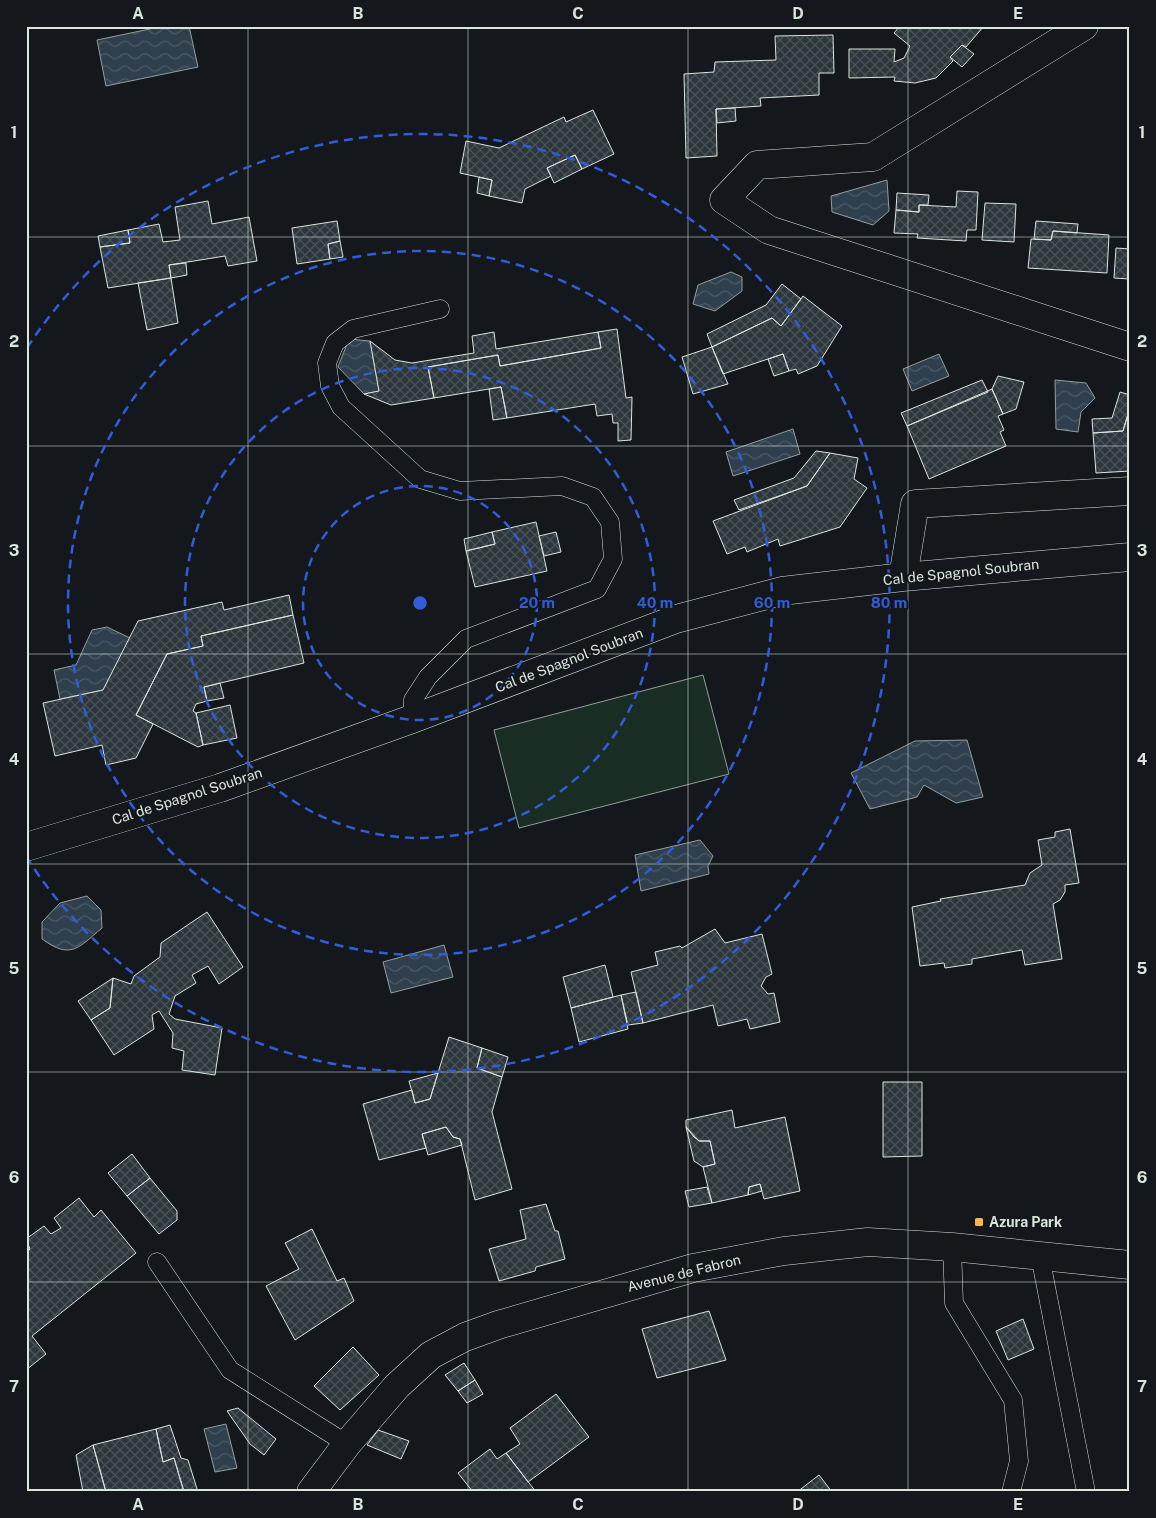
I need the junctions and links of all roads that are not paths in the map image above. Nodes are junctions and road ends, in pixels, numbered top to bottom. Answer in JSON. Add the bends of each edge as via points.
{"nodes":[{"id":1,"x":1084,"y":26,"type":"edge"},
{"id":2,"x":440,"y":309,"type":"dead end"},
{"id":3,"x":1130,"y":347,"type":"edge"},
{"id":4,"x":1130,"y":491,"type":"edge"},
{"id":5,"x":1130,"y":557,"type":"edge"},
{"id":6,"x":902,"y":577,"type":"junction"},
{"id":7,"x":412,"y":719,"type":"junction"},
{"id":8,"x":26,"y":847,"type":"edge"},
{"id":9,"x":952,"y":1247,"type":"junction"},
{"id":10,"x":1040,"y":1256,"type":"junction"},
{"id":11,"x":157,"y":1262,"type":"dead end"},
{"id":12,"x":1130,"y":1265,"type":"edge"},
{"id":13,"x":347,"y":1444,"type":"junction"},
{"id":14,"x":311,"y":1492,"type":"edge"},
{"id":15,"x":1011,"y":1492,"type":"edge"},
{"id":16,"x":1086,"y":1492,"type":"edge"}],
"edges":[{"from":1,"to":3,"type":"street","via":[[873,158],[758,165],[724,200],[769,230]]},
{"from":2,"to":7,"type":"lane","via":[[353,329],[336,343],[327,363],[330,386],[341,407],[420,479],[460,492],[562,486],[593,497],[610,522],[613,559],[597,589],[466,639],[428,677],[413,700]]},
{"from":4,"to":6,"type":"street","via":[[915,504]]},
{"from":5,"to":6,"type":"street","name":"Cal de Spagnol Soubran"},
{"from":6,"to":7,"type":"street","name":"Cal de Spagnol Soubran","via":[[782,591],[676,619]]},
{"from":7,"to":8,"type":"street","name":"Cal de Spagnol Soubran","via":[[220,788]]},
{"from":9,"to":10,"type":"street","name":"Avenue de Fabron"},
{"from":9,"to":13,"type":"street","name":"Avenue de Fabron","via":[[868,1242],[784,1251],[693,1268],[498,1325],[430,1355],[396,1386]]},
{"from":9,"to":15,"type":"lane","via":[[954,1303],[1013,1400],[1019,1461]]},
{"from":10,"to":12,"type":"street","name":"Avenue de Fabron"},
{"from":10,"to":16,"type":"lane"},
{"from":11,"to":13,"type":"lane","via":[[230,1370]]},
{"from":13,"to":14,"type":"street","name":"Avenue de Fabron"}]}
